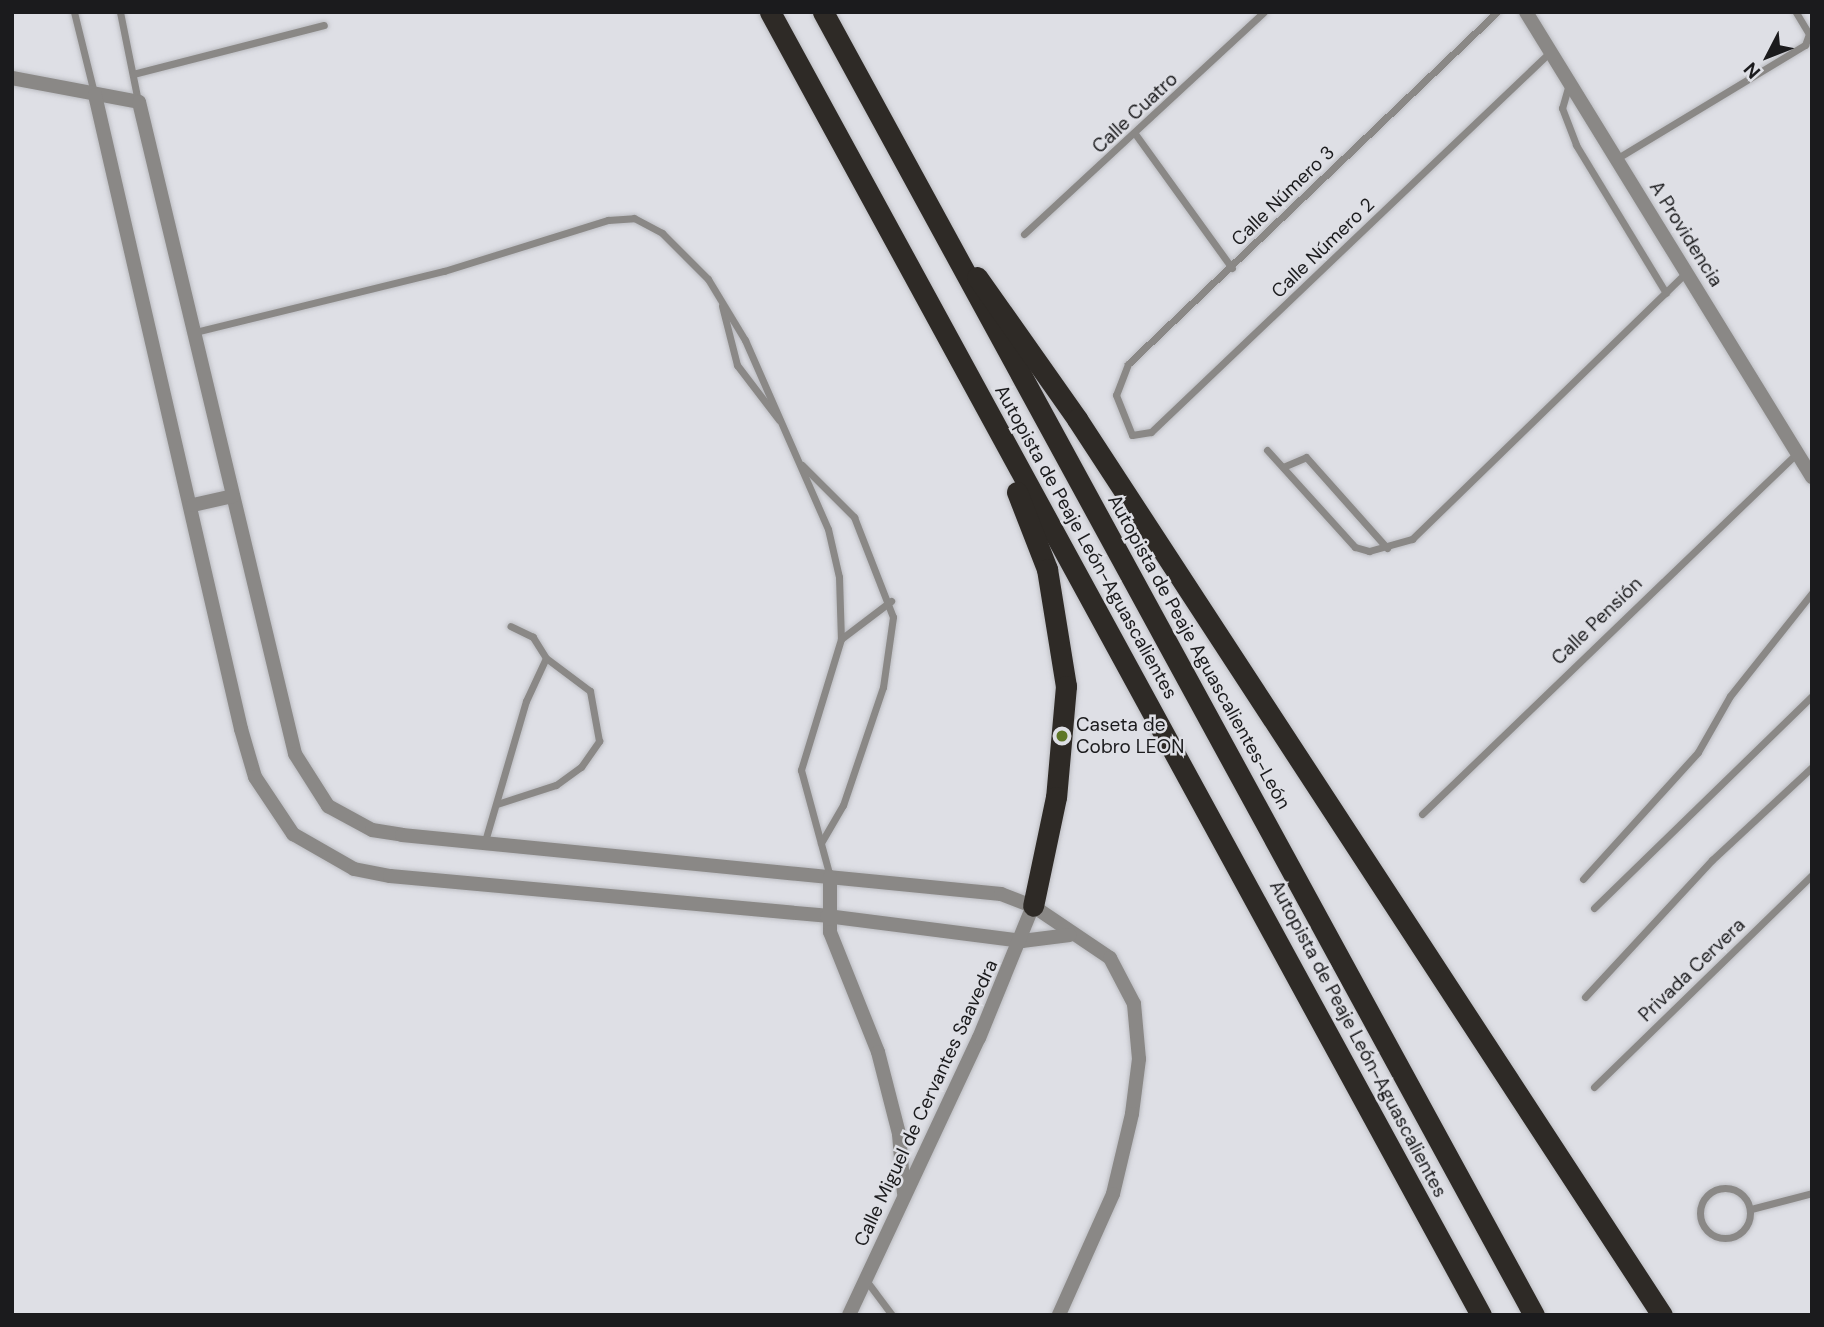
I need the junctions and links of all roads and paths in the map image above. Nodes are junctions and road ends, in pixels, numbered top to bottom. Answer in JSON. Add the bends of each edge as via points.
{"nodes":[{"id":1,"x":74,"y":12,"type":"edge"},
{"id":2,"x":120,"y":12,"type":"edge"},
{"id":3,"x":769,"y":12,"type":"edge"},
{"id":4,"x":823,"y":12,"type":"edge"},
{"id":5,"x":1264,"y":12,"type":"edge"},
{"id":6,"x":1497,"y":12,"type":"edge"},
{"id":7,"x":1526,"y":12,"type":"edge"},
{"id":8,"x":1796,"y":12,"type":"edge"},
{"id":9,"x":324,"y":25,"type":"dead end"},
{"id":10,"x":1550,"y":52,"type":"junction"},
{"id":11,"x":133,"y":74,"type":"junction"},
{"id":12,"x":12,"y":78,"type":"edge"},
{"id":13,"x":1569,"y":83,"type":"junction"},
{"id":14,"x":95,"y":95,"type":"junction"},
{"id":15,"x":139,"y":102,"type":"junction"},
{"id":16,"x":1136,"y":135,"type":"junction"},
{"id":17,"x":1615,"y":159,"type":"junction"},
{"id":18,"x":1024,"y":234,"type":"dead end"},
{"id":19,"x":953,"y":257,"type":"junction"},
{"id":20,"x":1232,"y":268,"type":"junction"},
{"id":21,"x":1687,"y":272,"type":"junction"},
{"id":22,"x":1666,"y":293,"type":"junction"},
{"id":23,"x":722,"y":302,"type":"junction"},
{"id":24,"x":195,"y":332,"type":"junction"},
{"id":25,"x":1118,"y":414,"type":"joint"},
{"id":26,"x":783,"y":423,"type":"junction"},
{"id":27,"x":1267,"y":450,"type":"dead end"},
{"id":28,"x":1797,"y":453,"type":"junction"},
{"id":29,"x":801,"y":464,"type":"junction"},
{"id":30,"x":1283,"y":467,"type":"junction"},
{"id":31,"x":1812,"y":477,"type":"edge"},
{"id":32,"x":233,"y":496,"type":"junction"},
{"id":33,"x":192,"y":505,"type":"junction"},
{"id":34,"x":1387,"y":548,"type":"junction"},
{"id":35,"x":1812,"y":593,"type":"edge"},
{"id":36,"x":891,"y":601,"type":"junction"},
{"id":37,"x":510,"y":626,"type":"dead end"},
{"id":38,"x":841,"y":639,"type":"junction"},
{"id":39,"x":546,"y":658,"type":"junction"},
{"id":40,"x":1812,"y":696,"type":"edge"},
{"id":41,"x":1812,"y":767,"type":"edge"},
{"id":42,"x":498,"y":804,"type":"junction"},
{"id":43,"x":1422,"y":814,"type":"dead end"},
{"id":44,"x":485,"y":841,"type":"junction"},
{"id":45,"x":821,"y":843,"type":"junction"},
{"id":46,"x":1812,"y":875,"type":"edge"},
{"id":47,"x":830,"y":877,"type":"junction"},
{"id":48,"x":1583,"y":879,"type":"dead end"},
{"id":49,"x":1033,"y":906,"type":"junction"},
{"id":50,"x":1594,"y":908,"type":"dead end"},
{"id":51,"x":827,"y":916,"type":"junction"},
{"id":52,"x":1070,"y":935,"type":"junction"},
{"id":53,"x":1022,"y":941,"type":"junction"},
{"id":54,"x":1585,"y":998,"type":"dead end"},
{"id":55,"x":1594,"y":1087,"type":"dead end"},
{"id":56,"x":1812,"y":1193,"type":"edge"},
{"id":57,"x":904,"y":1194,"type":"junction"},
{"id":58,"x":1751,"y":1209,"type":"junction"},
{"id":59,"x":865,"y":1279,"type":"junction"},
{"id":60,"x":849,"y":1315,"type":"edge"},
{"id":61,"x":892,"y":1315,"type":"edge"},
{"id":62,"x":1059,"y":1315,"type":"edge"},
{"id":63,"x":1481,"y":1315,"type":"edge"},
{"id":64,"x":1534,"y":1315,"type":"edge"},
{"id":65,"x":1662,"y":1315,"type":"edge"}],
"edges":[{"from":1,"to":14,"type":"lane"},
{"from":2,"to":11,"type":"lane"},
{"from":3,"to":49,"type":"highway","via":[[831,155],[1028,513],[1046,569],[1066,686],[1056,797]]},
{"from":3,"to":63,"type":"highway","name":"Autopista de Peaje León-Aguascalientes"},
{"from":4,"to":19,"type":"highway","name":"Autopista de Peaje Aguascalientes-León"},
{"from":5,"to":16,"type":"lane","name":"Calle Cuatro"},
{"from":6,"to":20,"type":"lane","name":"Calle Número 3"},
{"from":7,"to":10,"type":"street","name":"A Providencia"},
{"from":8,"to":17,"type":"lane","via":[[1809,34],[1805,45]]},
{"from":9,"to":11,"type":"lane"},
{"from":10,"to":13,"type":"street","name":"A Providencia"},
{"from":10,"to":25,"type":"lane","name":"Calle Número 2","via":[[1151,432],[1132,435]]},
{"from":11,"to":15,"type":"lane"},
{"from":12,"to":14,"type":"street"},
{"from":13,"to":17,"type":"street","name":"A Providencia"},
{"from":13,"to":22,"type":"lane","via":[[1562,108],[1576,145]]},
{"from":14,"to":15,"type":"street"},
{"from":14,"to":33,"type":"street"},
{"from":15,"to":24,"type":"street"},
{"from":16,"to":18,"type":"lane","name":"Calle Cuatro"},
{"from":16,"to":20,"type":"lane"},
{"from":17,"to":21,"type":"street","name":"A Providencia"},
{"from":19,"to":64,"type":"highway","name":"Autopista de Peaje Aguascalientes-León"},
{"from":19,"to":65,"type":"highway","via":[[989,292],[1077,419]]},
{"from":20,"to":25,"type":"lane","name":"Calle Número 3","via":[[1128,364],[1118,385]]},
{"from":21,"to":22,"type":"lane"},
{"from":21,"to":28,"type":"street","name":"A Providencia"},
{"from":22,"to":34,"type":"lane","via":[[1429,525]]},
{"from":23,"to":24,"type":"lane","via":[[662,233],[622,217],[444,271]]},
{"from":23,"to":26,"type":"lane"},
{"from":23,"to":26,"type":"lane","via":[[737,365],[756,398]]},
{"from":24,"to":32,"type":"street"},
{"from":26,"to":29,"type":"lane"},
{"from":27,"to":30,"type":"lane"},
{"from":28,"to":31,"type":"street","name":"A Providencia"},
{"from":28,"to":43,"type":"lane","name":"Calle Pensión"},
{"from":29,"to":36,"type":"lane","via":[[842,498]]},
{"from":29,"to":38,"type":"lane","via":[[839,577]]},
{"from":30,"to":34,"type":"lane","via":[[1355,547]]},
{"from":30,"to":34,"type":"lane","via":[[1306,457]]},
{"from":32,"to":33,"type":"street"},
{"from":32,"to":44,"type":"street","via":[[295,754],[313,789],[346,819],[372,830]]},
{"from":33,"to":51,"type":"street","via":[[255,777],[293,834],[320,853],[390,876]]},
{"from":35,"to":48,"type":"lane","via":[[1730,696],[1698,752]]},
{"from":36,"to":38,"type":"lane"},
{"from":36,"to":45,"type":"lane","via":[[894,639],[883,687],[843,805]]},
{"from":37,"to":39,"type":"lane","via":[[533,637]]},
{"from":38,"to":45,"type":"lane","via":[[802,760]]},
{"from":39,"to":42,"type":"lane","via":[[526,701]]},
{"from":39,"to":42,"type":"lane","via":[[590,691],[599,741],[581,767],[556,785]]},
{"from":40,"to":50,"type":"lane"},
{"from":41,"to":54,"type":"lane","via":[[1712,860]]},
{"from":42,"to":44,"type":"lane"},
{"from":44,"to":47,"type":"street"},
{"from":45,"to":47,"type":"lane"},
{"from":46,"to":55,"type":"lane","name":"Privada Cervera"},
{"from":47,"to":49,"type":"street","via":[[1001,894]]},
{"from":47,"to":51,"type":"street"},
{"from":49,"to":52,"type":"street"},
{"from":49,"to":53,"type":"street","name":"Calle Miguel de Cervantes Saavedra"},
{"from":51,"to":53,"type":"street"},
{"from":51,"to":57,"type":"street","via":[[878,1052],[899,1134]]},
{"from":52,"to":53,"type":"street"},
{"from":52,"to":62,"type":"street","via":[[1094,944],[1124,977],[1139,1059],[1113,1194]]},
{"from":53,"to":57,"type":"street","name":"Calle Miguel de Cervantes Saavedra"},
{"from":56,"to":58,"type":"lane"},
{"from":57,"to":59,"type":"street","name":"Calle Miguel de Cervantes Saavedra"},
{"from":58,"to":58,"type":"lane","via":[[1737,1190],[1721,1187],[1707,1194],[1700,1216],[1714,1236],[1729,1238],[1748,1224]]},
{"from":59,"to":60,"type":"street","name":"Calle Miguel de Cervantes Saavedra"},
{"from":59,"to":61,"type":"lane"}]}
